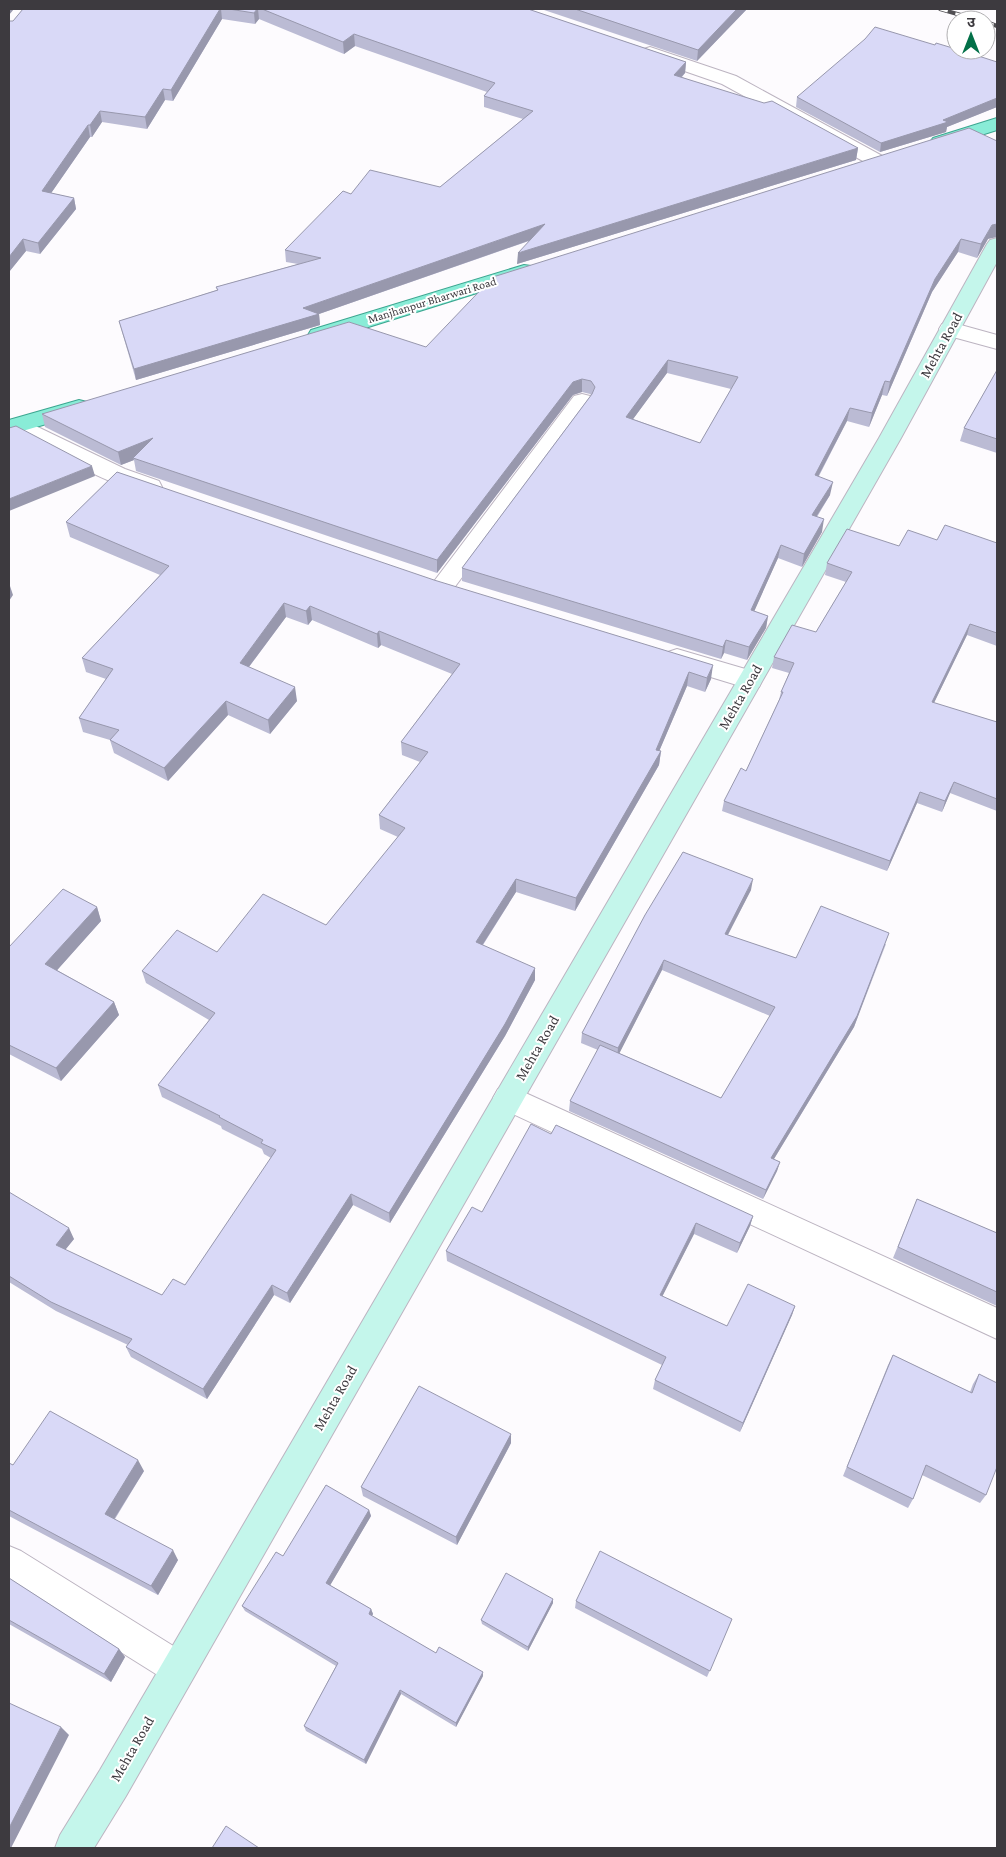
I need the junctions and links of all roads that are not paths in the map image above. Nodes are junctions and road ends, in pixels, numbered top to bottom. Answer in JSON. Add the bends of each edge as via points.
{"nodes":[{"id":1,"x":637,"y":49,"type":"edge"},
{"id":2,"x":997,"y":124,"type":"edge"},
{"id":3,"x":924,"y":147,"type":"edge"},
{"id":4,"x":888,"y":159,"type":"joint"},
{"id":5,"x":850,"y":170,"type":"edge"},
{"id":6,"x":997,"y":244,"type":"edge"},
{"id":7,"x":547,"y":264,"type":"edge"},
{"id":8,"x":950,"y":329,"type":"junction"},
{"id":9,"x":301,"y":340,"type":"edge"},
{"id":10,"x":997,"y":342,"type":"edge"},
{"id":11,"x":582,"y":401,"type":"dead end"},
{"id":12,"x":94,"y":402,"type":"edge"},
{"id":13,"x":14,"y":426,"type":"edge"},
{"id":14,"x":173,"y":494,"type":"edge"},
{"id":15,"x":443,"y":585,"type":"edge"},
{"id":16,"x":657,"y":652,"type":"edge"},
{"id":17,"x":750,"y":680,"type":"junction"},
{"id":18,"x":508,"y":1098,"type":"junction"},
{"id":19,"x":996,"y":1320,"type":"edge"},
{"id":20,"x":9,"y":1563,"type":"edge"},
{"id":21,"x":179,"y":1669,"type":"junction"},
{"id":22,"x":73,"y":1848,"type":"edge"}],
"edges":[{"from":1,"to":4,"type":"street","via":[[728,80]]},
{"from":2,"to":3,"type":"main road"},
{"from":4,"to":5,"type":"main road"},
{"from":6,"to":8,"type":"street","name":"Mehta Road"},
{"from":7,"to":9,"type":"main road","name":"Manjhanpur Bharwari Road"},
{"from":8,"to":10,"type":"street"},
{"from":8,"to":17,"type":"street","name":"Mehta Road"},
{"from":11,"to":15,"type":"street"},
{"from":12,"to":13,"type":"main road"},
{"from":13,"to":14,"type":"street","via":[[117,475]]},
{"from":16,"to":17,"type":"street"},
{"from":17,"to":18,"type":"street","name":"Mehta Road"},
{"from":18,"to":19,"type":"street"},
{"from":18,"to":21,"type":"street","name":"Mehta Road"},
{"from":20,"to":21,"type":"street"},
{"from":21,"to":22,"type":"street","name":"Mehta Road"}]}
